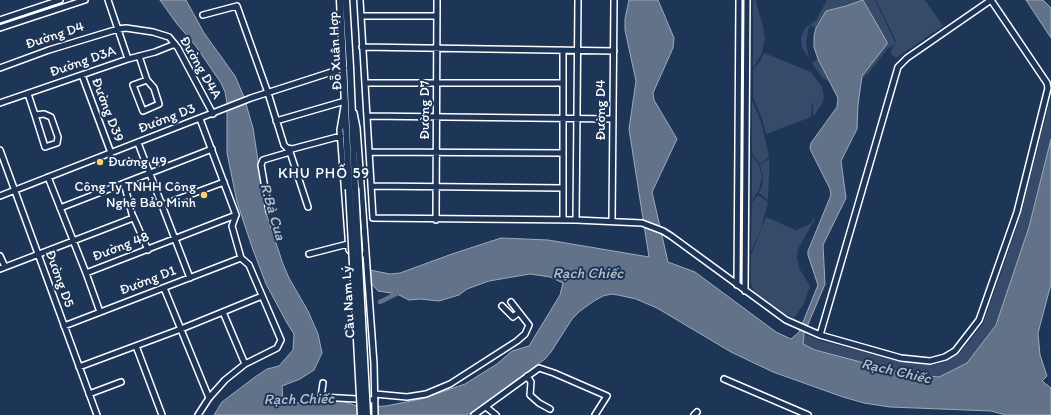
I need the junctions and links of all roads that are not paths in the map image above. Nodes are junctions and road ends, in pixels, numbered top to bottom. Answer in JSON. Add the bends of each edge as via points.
{"nodes":[{"id":1,"x":60,"y":0,"type":"edge"},
{"id":2,"x":85,"y":0,"type":"edge"},
{"id":3,"x":108,"y":0,"type":"edge"},
{"id":4,"x":340,"y":0,"type":"edge"},
{"id":5,"x":346,"y":0,"type":"edge"},
{"id":6,"x":360,"y":0,"type":"edge"},
{"id":7,"x":437,"y":0,"type":"edge"},
{"id":8,"x":578,"y":0,"type":"edge"},
{"id":9,"x":614,"y":0,"type":"edge"},
{"id":10,"x":739,"y":0,"type":"edge"},
{"id":11,"x":747,"y":0,"type":"edge"},
{"id":12,"x":203,"y":15,"type":"dead end"},
{"id":13,"x":360,"y":16,"type":"junction"},
{"id":14,"x":437,"y":16,"type":"junction"},
{"id":15,"x":0,"y":20,"type":"edge"},
{"id":16,"x":0,"y":28,"type":"edge"},
{"id":17,"x":118,"y":29,"type":"junction"},
{"id":18,"x":175,"y":44,"type":"junction"},
{"id":19,"x":362,"y":47,"type":"junction"},
{"id":20,"x":437,"y":48,"type":"junction"},
{"id":21,"x":563,"y":50,"type":"junction"},
{"id":22,"x":577,"y":50,"type":"junction"},
{"id":23,"x":614,"y":51,"type":"junction"},
{"id":24,"x":139,"y":56,"type":"junction"},
{"id":25,"x":128,"y":59,"type":"junction"},
{"id":26,"x":0,"y":68,"type":"edge"},
{"id":27,"x":347,"y":68,"type":"junction"},
{"id":28,"x":82,"y":75,"type":"junction"},
{"id":29,"x":147,"y":80,"type":"junction"},
{"id":30,"x":365,"y":83,"type":"junction"},
{"id":31,"x":437,"y":83,"type":"junction"},
{"id":32,"x":563,"y":84,"type":"junction"},
{"id":33,"x":268,"y":93,"type":"junction"},
{"id":34,"x":28,"y":94,"type":"junction"},
{"id":35,"x":738,"y":94,"type":"junction"},
{"id":36,"x":747,"y":94,"type":"junction"},
{"id":37,"x":348,"y":101,"type":"junction"},
{"id":38,"x":0,"y":103,"type":"edge"},
{"id":39,"x":215,"y":113,"type":"junction"},
{"id":40,"x":35,"y":115,"type":"junction"},
{"id":41,"x":367,"y":116,"type":"junction"},
{"id":42,"x":437,"y":117,"type":"junction"},
{"id":43,"x":563,"y":118,"type":"junction"},
{"id":44,"x":577,"y":118,"type":"junction"},
{"id":45,"x":200,"y":119,"type":"junction"},
{"id":46,"x":614,"y":119,"type":"junction"},
{"id":47,"x":276,"y":122,"type":"junction"},
{"id":48,"x":341,"y":136,"type":"junction"},
{"id":49,"x":138,"y":143,"type":"junction"},
{"id":50,"x":212,"y":149,"type":"junction"},
{"id":51,"x":0,"y":150,"type":"edge"},
{"id":52,"x":290,"y":150,"type":"junction"},
{"id":53,"x":369,"y":152,"type":"junction"},
{"id":54,"x":436,"y":152,"type":"junction"},
{"id":55,"x":111,"y":153,"type":"junction"},
{"id":56,"x":563,"y":153,"type":"junction"},
{"id":57,"x":1,"y":158,"type":"edge"},
{"id":58,"x":150,"y":174,"type":"junction"},
{"id":59,"x":48,"y":177,"type":"junction"},
{"id":60,"x":224,"y":182,"type":"junction"},
{"id":61,"x":124,"y":183,"type":"junction"},
{"id":62,"x":371,"y":186,"type":"junction"},
{"id":63,"x":436,"y":186,"type":"junction"},
{"id":64,"x":563,"y":188,"type":"junction"},
{"id":65,"x":352,"y":189,"type":"junction"},
{"id":66,"x":14,"y":190,"type":"junction"},
{"id":67,"x":0,"y":196,"type":"edge"},
{"id":68,"x":738,"y":200,"type":"junction"},
{"id":69,"x":746,"y":200,"type":"junction"},
{"id":70,"x":162,"y":205,"type":"junction"},
{"id":71,"x":308,"y":207,"type":"dead end"},
{"id":72,"x":60,"y":208,"type":"junction"},
{"id":73,"x":269,"y":211,"type":"dead end"},
{"id":74,"x":236,"y":215,"type":"junction"},
{"id":75,"x":133,"y":218,"type":"junction"},
{"id":76,"x":436,"y":220,"type":"junction"},
{"id":77,"x":563,"y":220,"type":"junction"},
{"id":78,"x":576,"y":220,"type":"junction"},
{"id":79,"x":612,"y":221,"type":"junction"},
{"id":80,"x":175,"y":240,"type":"junction"},
{"id":81,"x":73,"y":241,"type":"junction"},
{"id":82,"x":348,"y":244,"type":"junction"},
{"id":83,"x":148,"y":250,"type":"junction"},
{"id":84,"x":309,"y":254,"type":"dead end"},
{"id":85,"x":366,"y":254,"type":"junction"},
{"id":86,"x":38,"y":255,"type":"junction"},
{"id":87,"x":0,"y":256,"type":"edge"},
{"id":88,"x":241,"y":258,"type":"junction"},
{"id":89,"x":2,"y":268,"type":"edge"},
{"id":90,"x":86,"y":273,"type":"junction"},
{"id":91,"x":190,"y":278,"type":"junction"},
{"id":92,"x":737,"y":285,"type":"junction"},
{"id":93,"x":164,"y":288,"type":"junction"},
{"id":94,"x":745,"y":291,"type":"junction"},
{"id":95,"x":262,"y":296,"type":"junction"},
{"id":96,"x":511,"y":302,"type":"dead end"},
{"id":97,"x":502,"y":306,"type":"dead end"},
{"id":98,"x":100,"y":312,"type":"junction"},
{"id":99,"x":223,"y":312,"type":"junction"},
{"id":100,"x":518,"y":313,"type":"junction"},
{"id":101,"x":64,"y":326,"type":"junction"},
{"id":102,"x":181,"y":329,"type":"junction"},
{"id":103,"x":820,"y":336,"type":"junction"},
{"id":104,"x":136,"y":346,"type":"junction"},
{"id":105,"x":245,"y":364,"type":"junction"},
{"id":106,"x":79,"y":367,"type":"junction"},
{"id":107,"x":527,"y":376,"type":"junction"},
{"id":108,"x":724,"y":379,"type":"dead end"},
{"id":109,"x":121,"y":382,"type":"dead end"},
{"id":110,"x":323,"y":383,"type":"dead end"},
{"id":111,"x":89,"y":394,"type":"junction"},
{"id":112,"x":375,"y":397,"type":"junction"},
{"id":113,"x":209,"y":398,"type":"junction"},
{"id":114,"x":486,"y":407,"type":"junction"},
{"id":115,"x":550,"y":409,"type":"dead end"},
{"id":116,"x":97,"y":415,"type":"edge"},
{"id":117,"x":162,"y":415,"type":"edge"},
{"id":118,"x":198,"y":415,"type":"edge"},
{"id":119,"x":362,"y":415,"type":"edge"},
{"id":120,"x":367,"y":415,"type":"edge"},
{"id":121,"x":375,"y":415,"type":"edge"},
{"id":122,"x":474,"y":415,"type":"edge"},
{"id":123,"x":496,"y":415,"type":"edge"},
{"id":124,"x":595,"y":415,"type":"edge"},
{"id":125,"x":808,"y":415,"type":"edge"}],
"edges":[{"from":1,"to":15,"type":"street"},
{"from":2,"to":16,"type":"street"},
{"from":3,"to":17,"type":"street"},
{"from":4,"to":27,"type":"main road","name":"Đỗ Xuân Hợp"},
{"from":5,"to":27,"type":"main road","name":"Đỗ Xuân Hợp"},
{"from":6,"to":13,"type":"street"},
{"from":7,"to":14,"type":"street","name":"Đường D7"},
{"from":8,"to":22,"type":"street"},
{"from":9,"to":23,"type":"street","name":"Đường D4"},
{"from":10,"to":35,"type":"street"},
{"from":11,"to":36,"type":"street"},
{"from":12,"to":33,"type":"street","via":[[237,6]]},
{"from":13,"to":14,"type":"street"},
{"from":13,"to":19,"type":"street"},
{"from":14,"to":20,"type":"street","name":"Đường D7"},
{"from":17,"to":18,"type":"street","name":"Đường D4A","via":[[153,32],[169,37]]},
{"from":17,"to":25,"type":"street"},
{"from":17,"to":26,"type":"street","name":"Đường D4"},
{"from":18,"to":24,"type":"street","name":"Đường D3A"},
{"from":18,"to":39,"type":"street","name":"Đường D4A"},
{"from":19,"to":20,"type":"street"},
{"from":19,"to":30,"type":"street"},
{"from":20,"to":21,"type":"street"},
{"from":20,"to":31,"type":"street","name":"Đường D7"},
{"from":21,"to":22,"type":"street"},
{"from":21,"to":32,"type":"street"},
{"from":22,"to":23,"type":"street"},
{"from":22,"to":44,"type":"street"},
{"from":23,"to":46,"type":"street","name":"Đường D4"},
{"from":24,"to":25,"type":"street","name":"Đường D3A"},
{"from":24,"to":29,"type":"street"},
{"from":25,"to":28,"type":"street","name":"Đường D3A"},
{"from":27,"to":33,"type":"street","name":"Đường D3"},
{"from":27,"to":37,"type":"main road","name":"Đỗ Xuân Hợp"},
{"from":28,"to":34,"type":"street","name":"Đường D3A"},
{"from":28,"to":55,"type":"street","name":"Đường D39"},
{"from":29,"to":29,"type":"street","via":[[133,85],[143,110],[159,104],[154,88]]},
{"from":30,"to":31,"type":"street"},
{"from":30,"to":41,"type":"street"},
{"from":31,"to":32,"type":"street"},
{"from":31,"to":42,"type":"street","name":"Đường D7"},
{"from":32,"to":43,"type":"street"},
{"from":33,"to":39,"type":"street","name":"Đường D3"},
{"from":33,"to":47,"type":"street"},
{"from":34,"to":38,"type":"street","name":"Đường D3A"},
{"from":34,"to":40,"type":"street"},
{"from":35,"to":36,"type":"street"},
{"from":35,"to":68,"type":"street"},
{"from":36,"to":69,"type":"street"},
{"from":37,"to":47,"type":"street"},
{"from":37,"to":48,"type":"street","name":"Đỗ Xuân Hợp","via":[[340,130]]},
{"from":37,"to":65,"type":"main road","name":"Đỗ Xuân Hợp"},
{"from":37,"to":85,"type":"street","name":"Đỗ Xuân Hợp","via":[[357,128]]},
{"from":39,"to":45,"type":"street","name":"Đường D3"},
{"from":40,"to":40,"type":"street","via":[[45,147],[57,143],[58,137],[51,117],[44,114]]},
{"from":41,"to":42,"type":"street"},
{"from":41,"to":53,"type":"street"},
{"from":42,"to":43,"type":"street"},
{"from":42,"to":54,"type":"street","name":"Đường D7"},
{"from":43,"to":44,"type":"street"},
{"from":43,"to":56,"type":"street"},
{"from":44,"to":46,"type":"street"},
{"from":44,"to":78,"type":"street"},
{"from":45,"to":49,"type":"street","name":"Đường D3"},
{"from":45,"to":50,"type":"street"},
{"from":46,"to":79,"type":"street","name":"Đường D4"},
{"from":47,"to":52,"type":"street","via":[[284,145]]},
{"from":48,"to":52,"type":"street"},
{"from":48,"to":82,"type":"street","name":"Đỗ Xuân Hợp"},
{"from":49,"to":55,"type":"street","name":"Đường D3"},
{"from":49,"to":58,"type":"street"},
{"from":50,"to":58,"type":"street"},
{"from":50,"to":60,"type":"street"},
{"from":51,"to":57,"type":"street","name":"Đường D5"},
{"from":52,"to":71,"type":"street"},
{"from":52,"to":73,"type":"street","via":[[263,160],[261,165]]},
{"from":53,"to":54,"type":"street"},
{"from":53,"to":62,"type":"street"},
{"from":54,"to":56,"type":"street"},
{"from":54,"to":63,"type":"street","name":"Đường D7"},
{"from":55,"to":59,"type":"street","name":"Đường D3"},
{"from":56,"to":64,"type":"street"},
{"from":57,"to":66,"type":"street","name":"Đường D5"},
{"from":58,"to":61,"type":"street"},
{"from":58,"to":70,"type":"street"},
{"from":59,"to":66,"type":"street","name":"Đường D3"},
{"from":59,"to":72,"type":"street","name":"Đường 48"},
{"from":60,"to":70,"type":"street"},
{"from":60,"to":74,"type":"street"},
{"from":61,"to":72,"type":"street"},
{"from":61,"to":75,"type":"street"},
{"from":62,"to":63,"type":"street"},
{"from":62,"to":76,"type":"street","via":[[373,218]]},
{"from":63,"to":64,"type":"street"},
{"from":63,"to":76,"type":"street","name":"Đường D7"},
{"from":64,"to":77,"type":"street"},
{"from":65,"to":119,"type":"main road","name":"Cầu Nam Lý","bridge":true},
{"from":65,"to":120,"type":"main road","name":"Cầu Nam Lý","bridge":true},
{"from":66,"to":67,"type":"street","name":"Đường D3"},
{"from":66,"to":86,"type":"street","name":"Đường D5"},
{"from":68,"to":69,"type":"street"},
{"from":68,"to":92,"type":"street"},
{"from":69,"to":94,"type":"street"},
{"from":70,"to":80,"type":"street"},
{"from":72,"to":81,"type":"street","name":"Đường 48"},
{"from":74,"to":80,"type":"street","name":"Đường 48"},
{"from":74,"to":88,"type":"street","via":[[232,226]]},
{"from":75,"to":81,"type":"street"},
{"from":75,"to":83,"type":"street"},
{"from":76,"to":77,"type":"street"},
{"from":77,"to":78,"type":"street"},
{"from":78,"to":79,"type":"street"},
{"from":79,"to":92,"type":"street","via":[[642,223],[663,231]]},
{"from":80,"to":83,"type":"street","name":"Đường 48"},
{"from":80,"to":91,"type":"street"},
{"from":81,"to":86,"type":"street"},
{"from":81,"to":90,"type":"street","name":"Đường 48"},
{"from":82,"to":84,"type":"street"},
{"from":82,"to":85,"type":"street","via":[[350,253]]},
{"from":83,"to":90,"type":"street","name":"Đường 48"},
{"from":85,"to":112,"type":"street","name":"Đỗ Xuân Hợp"},
{"from":86,"to":89,"type":"street"},
{"from":86,"to":101,"type":"street","name":"Đường D5"},
{"from":87,"to":89,"type":"street"},
{"from":88,"to":91,"type":"street","name":"Đường D1"},
{"from":88,"to":95,"type":"street","via":[[249,265]]},
{"from":90,"to":98,"type":"street"},
{"from":91,"to":93,"type":"street","name":"Đường D1"},
{"from":92,"to":94,"type":"street"},
{"from":93,"to":98,"type":"street","name":"Đường D1"},
{"from":93,"to":102,"type":"street"},
{"from":94,"to":103,"type":"street","via":[[782,318]]},
{"from":95,"to":99,"type":"street"},
{"from":95,"to":105,"type":"street","via":[[281,340],[278,348]]},
{"from":96,"to":100,"type":"street"},
{"from":97,"to":100,"type":"street","via":[[513,317]]},
{"from":98,"to":101,"type":"street","name":"Đường D1"},
{"from":99,"to":102,"type":"street"},
{"from":99,"to":105,"type":"street"},
{"from":100,"to":112,"type":"street","via":[[528,325],[527,332],[450,384],[426,394]]},
{"from":101,"to":106,"type":"street","name":"Đường D5"},
{"from":102,"to":104,"type":"street"},
{"from":102,"to":113,"type":"street"},
{"from":103,"to":103,"type":"street","via":[[898,67],[907,58],[991,0],[1048,87],[1017,212],[977,324],[955,352],[930,360],[901,358]]},
{"from":104,"to":106,"type":"street"},
{"from":104,"to":117,"type":"street"},
{"from":105,"to":113,"type":"street","via":[[225,380]]},
{"from":106,"to":111,"type":"street","name":"Đường D5"},
{"from":107,"to":114,"type":"street"},
{"from":107,"to":115,"type":"street","via":[[531,382],[530,392],[533,398]]},
{"from":107,"to":124,"type":"street","via":[[539,368],[607,396]]},
{"from":108,"to":125,"type":"street"},
{"from":109,"to":111,"type":"street"},
{"from":110,"to":112,"type":"street","via":[[321,397]]},
{"from":111,"to":116,"type":"street","name":"Đường D5"},
{"from":112,"to":121,"type":"street","name":"Đỗ Xuân Hợp"},
{"from":113,"to":118,"type":"street"},
{"from":114,"to":122,"type":"street"},
{"from":114,"to":123,"type":"street"}]}
